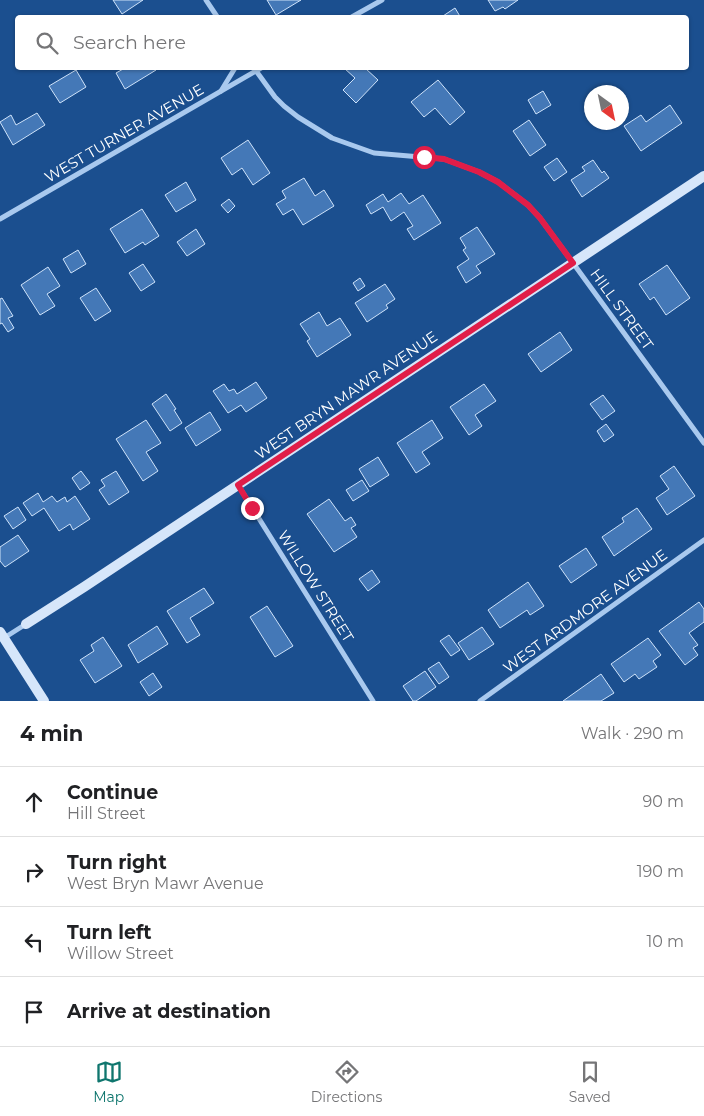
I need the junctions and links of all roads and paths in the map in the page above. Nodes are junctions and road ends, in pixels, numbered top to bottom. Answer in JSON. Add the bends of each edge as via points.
{"nodes":[{"id":1,"x":206,"y":0,"type":"edge"},
{"id":2,"x":382,"y":0,"type":"edge"},
{"id":3,"x":216,"y":15,"type":"edge"},
{"id":4,"x":355,"y":15,"type":"edge"},
{"id":5,"x":234,"y":70,"type":"edge"},
{"id":6,"x":255,"y":70,"type":"edge"},
{"id":7,"x":258,"y":70,"type":"edge"},
{"id":8,"x":220,"y":91,"type":"junction"},
{"id":9,"x":704,"y":176,"type":"edge"},
{"id":10,"x":0,"y":219,"type":"edge"},
{"id":11,"x":573,"y":263,"type":"junction"},
{"id":12,"x":704,"y":443,"type":"edge"},
{"id":13,"x":238,"y":485,"type":"junction"},
{"id":14,"x":704,"y":540,"type":"edge"},
{"id":15,"x":26,"y":624,"type":"joint"},
{"id":16,"x":2,"y":635,"type":"edge"},
{"id":17,"x":44,"y":701,"type":"edge"},
{"id":18,"x":373,"y":701,"type":"edge"},
{"id":19,"x":480,"y":701,"type":"edge"}],
"edges":[{"from":1,"to":3,"type":"street"},
{"from":2,"to":4,"type":"street"},
{"from":5,"to":8,"type":"street"},
{"from":6,"to":8,"type":"street","name":"WEST TURNER AVENUE"},
{"from":7,"to":11,"type":"street","name":"HILL STREET","via":[[284,106],[332,138],[374,152],[444,159],[498,182],[528,205]]},
{"from":8,"to":10,"type":"street","name":"WEST TURNER AVENUE"},
{"from":9,"to":11,"type":"street","name":"WEST BRYN MAWR AVENUE"},
{"from":11,"to":12,"type":"street","name":"HILL STREET"},
{"from":11,"to":13,"type":"street","name":"WEST BRYN MAWR AVENUE"},
{"from":13,"to":15,"type":"street","name":"WEST BRYN MAWR AVENUE"},
{"from":13,"to":18,"type":"street","name":"WILLOW STREET"},
{"from":14,"to":19,"type":"street","name":"WEST ARDMORE AVENUE"},
{"from":15,"to":16,"type":"street","name":"WEST BRYN MAWR AVENUE"},
{"from":16,"to":17,"type":"street"}]}
